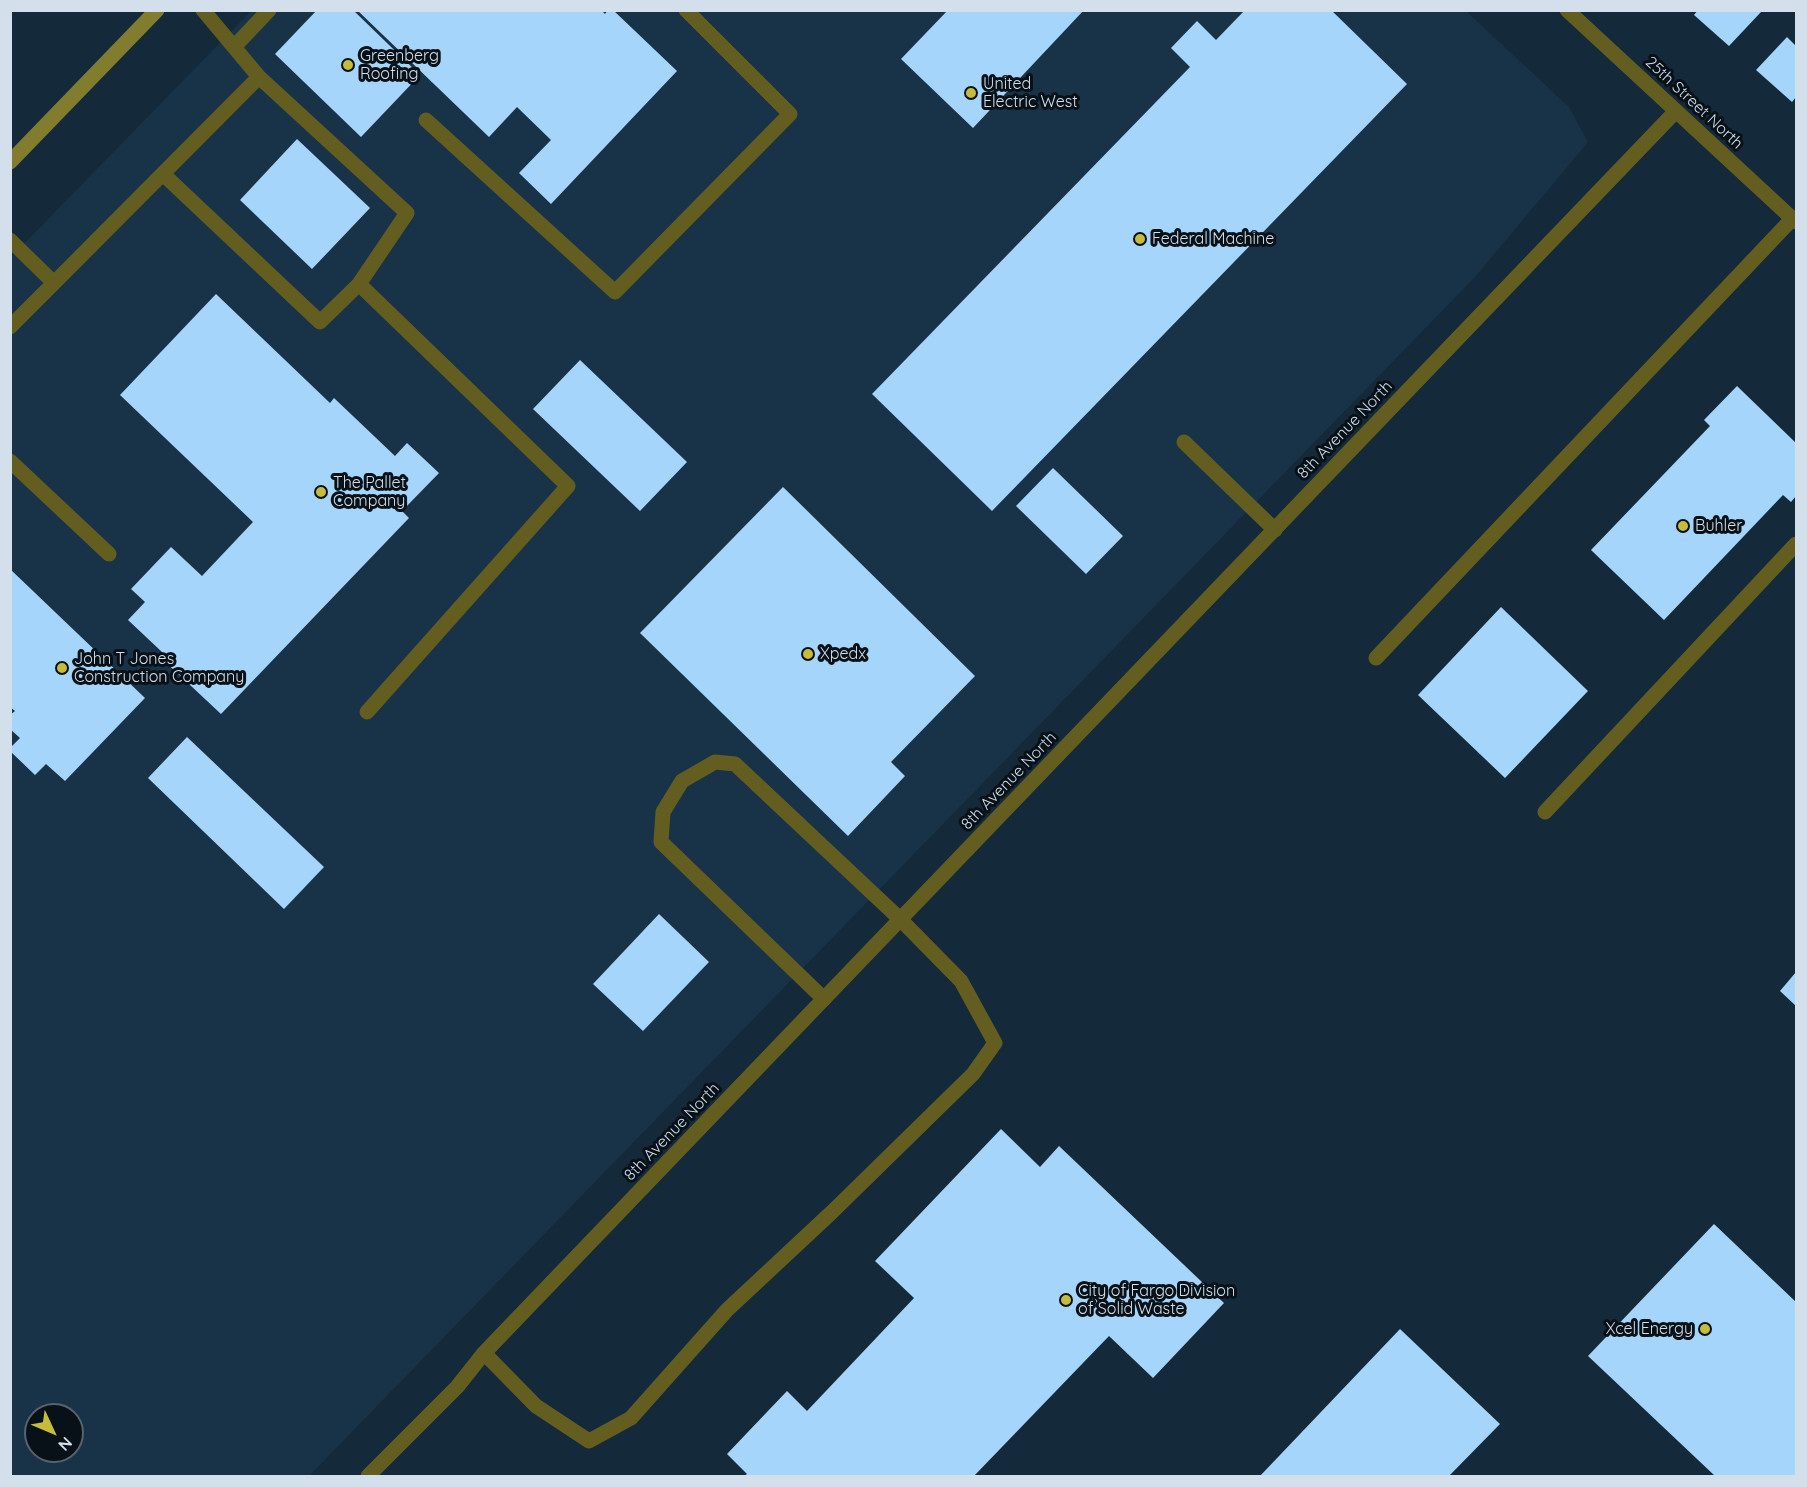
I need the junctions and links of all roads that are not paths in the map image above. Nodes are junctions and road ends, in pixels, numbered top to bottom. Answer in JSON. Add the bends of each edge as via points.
{"nodes":[{"id":1,"x":157,"y":10,"type":"edge"},
{"id":2,"x":203,"y":10,"type":"edge"},
{"id":3,"x":270,"y":10,"type":"edge"},
{"id":4,"x":686,"y":10,"type":"edge"},
{"id":5,"x":1567,"y":10,"type":"edge"},
{"id":6,"x":234,"y":47,"type":"junction"},
{"id":7,"x":260,"y":77,"type":"junction"},
{"id":8,"x":1676,"y":111,"type":"junction"},
{"id":9,"x":426,"y":120,"type":"dead end"},
{"id":10,"x":10,"y":162,"type":"edge"},
{"id":11,"x":163,"y":174,"type":"junction"},
{"id":12,"x":1795,"y":220,"type":"edge"},
{"id":13,"x":10,"y":240,"type":"edge"},
{"id":14,"x":54,"y":283,"type":"junction"},
{"id":15,"x":359,"y":284,"type":"junction"},
{"id":16,"x":10,"y":327,"type":"edge"},
{"id":17,"x":1184,"y":442,"type":"dead end"},
{"id":18,"x":10,"y":461,"type":"edge"},
{"id":19,"x":1275,"y":530,"type":"junction"},
{"id":20,"x":1797,"y":544,"type":"edge"},
{"id":21,"x":109,"y":554,"type":"dead end"},
{"id":22,"x":1376,"y":658,"type":"dead end"},
{"id":23,"x":367,"y":712,"type":"dead end"},
{"id":24,"x":1545,"y":812,"type":"dead end"},
{"id":25,"x":900,"y":919,"type":"junction"},
{"id":26,"x":824,"y":999,"type":"junction"},
{"id":27,"x":484,"y":1353,"type":"junction"},
{"id":28,"x":368,"y":1476,"type":"edge"}],
"edges":[{"from":1,"to":10,"type":"main road"},
{"from":2,"to":6,"type":"street"},
{"from":3,"to":6,"type":"street"},
{"from":4,"to":9,"type":"street","via":[[790,114],[615,292]]},
{"from":5,"to":8,"type":"street","name":"25th Street North"},
{"from":6,"to":7,"type":"street"},
{"from":7,"to":11,"type":"street"},
{"from":7,"to":15,"type":"street","via":[[407,213]]},
{"from":8,"to":12,"type":"street","name":"25th Street North"},
{"from":8,"to":19,"type":"street","name":"8th Avenue North"},
{"from":11,"to":14,"type":"street"},
{"from":11,"to":15,"type":"street","via":[[320,322]]},
{"from":12,"to":22,"type":"street"},
{"from":13,"to":14,"type":"street"},
{"from":14,"to":16,"type":"street"},
{"from":15,"to":23,"type":"street","via":[[568,486]]},
{"from":17,"to":19,"type":"street"},
{"from":18,"to":21,"type":"street"},
{"from":19,"to":25,"type":"street","name":"8th Avenue North"},
{"from":20,"to":24,"type":"street"},
{"from":25,"to":26,"type":"street","name":"8th Avenue North"},
{"from":25,"to":26,"type":"street","via":[[735,764],[715,762],[682,781],[663,813],[661,842]]},
{"from":25,"to":27,"type":"street","via":[[961,981],[995,1043],[973,1074],[727,1310],[631,1418],[589,1441],[536,1406]]},
{"from":26,"to":27,"type":"street","name":"8th Avenue North"},
{"from":27,"to":28,"type":"street","name":"8th Avenue North","via":[[457,1387]]}]}
